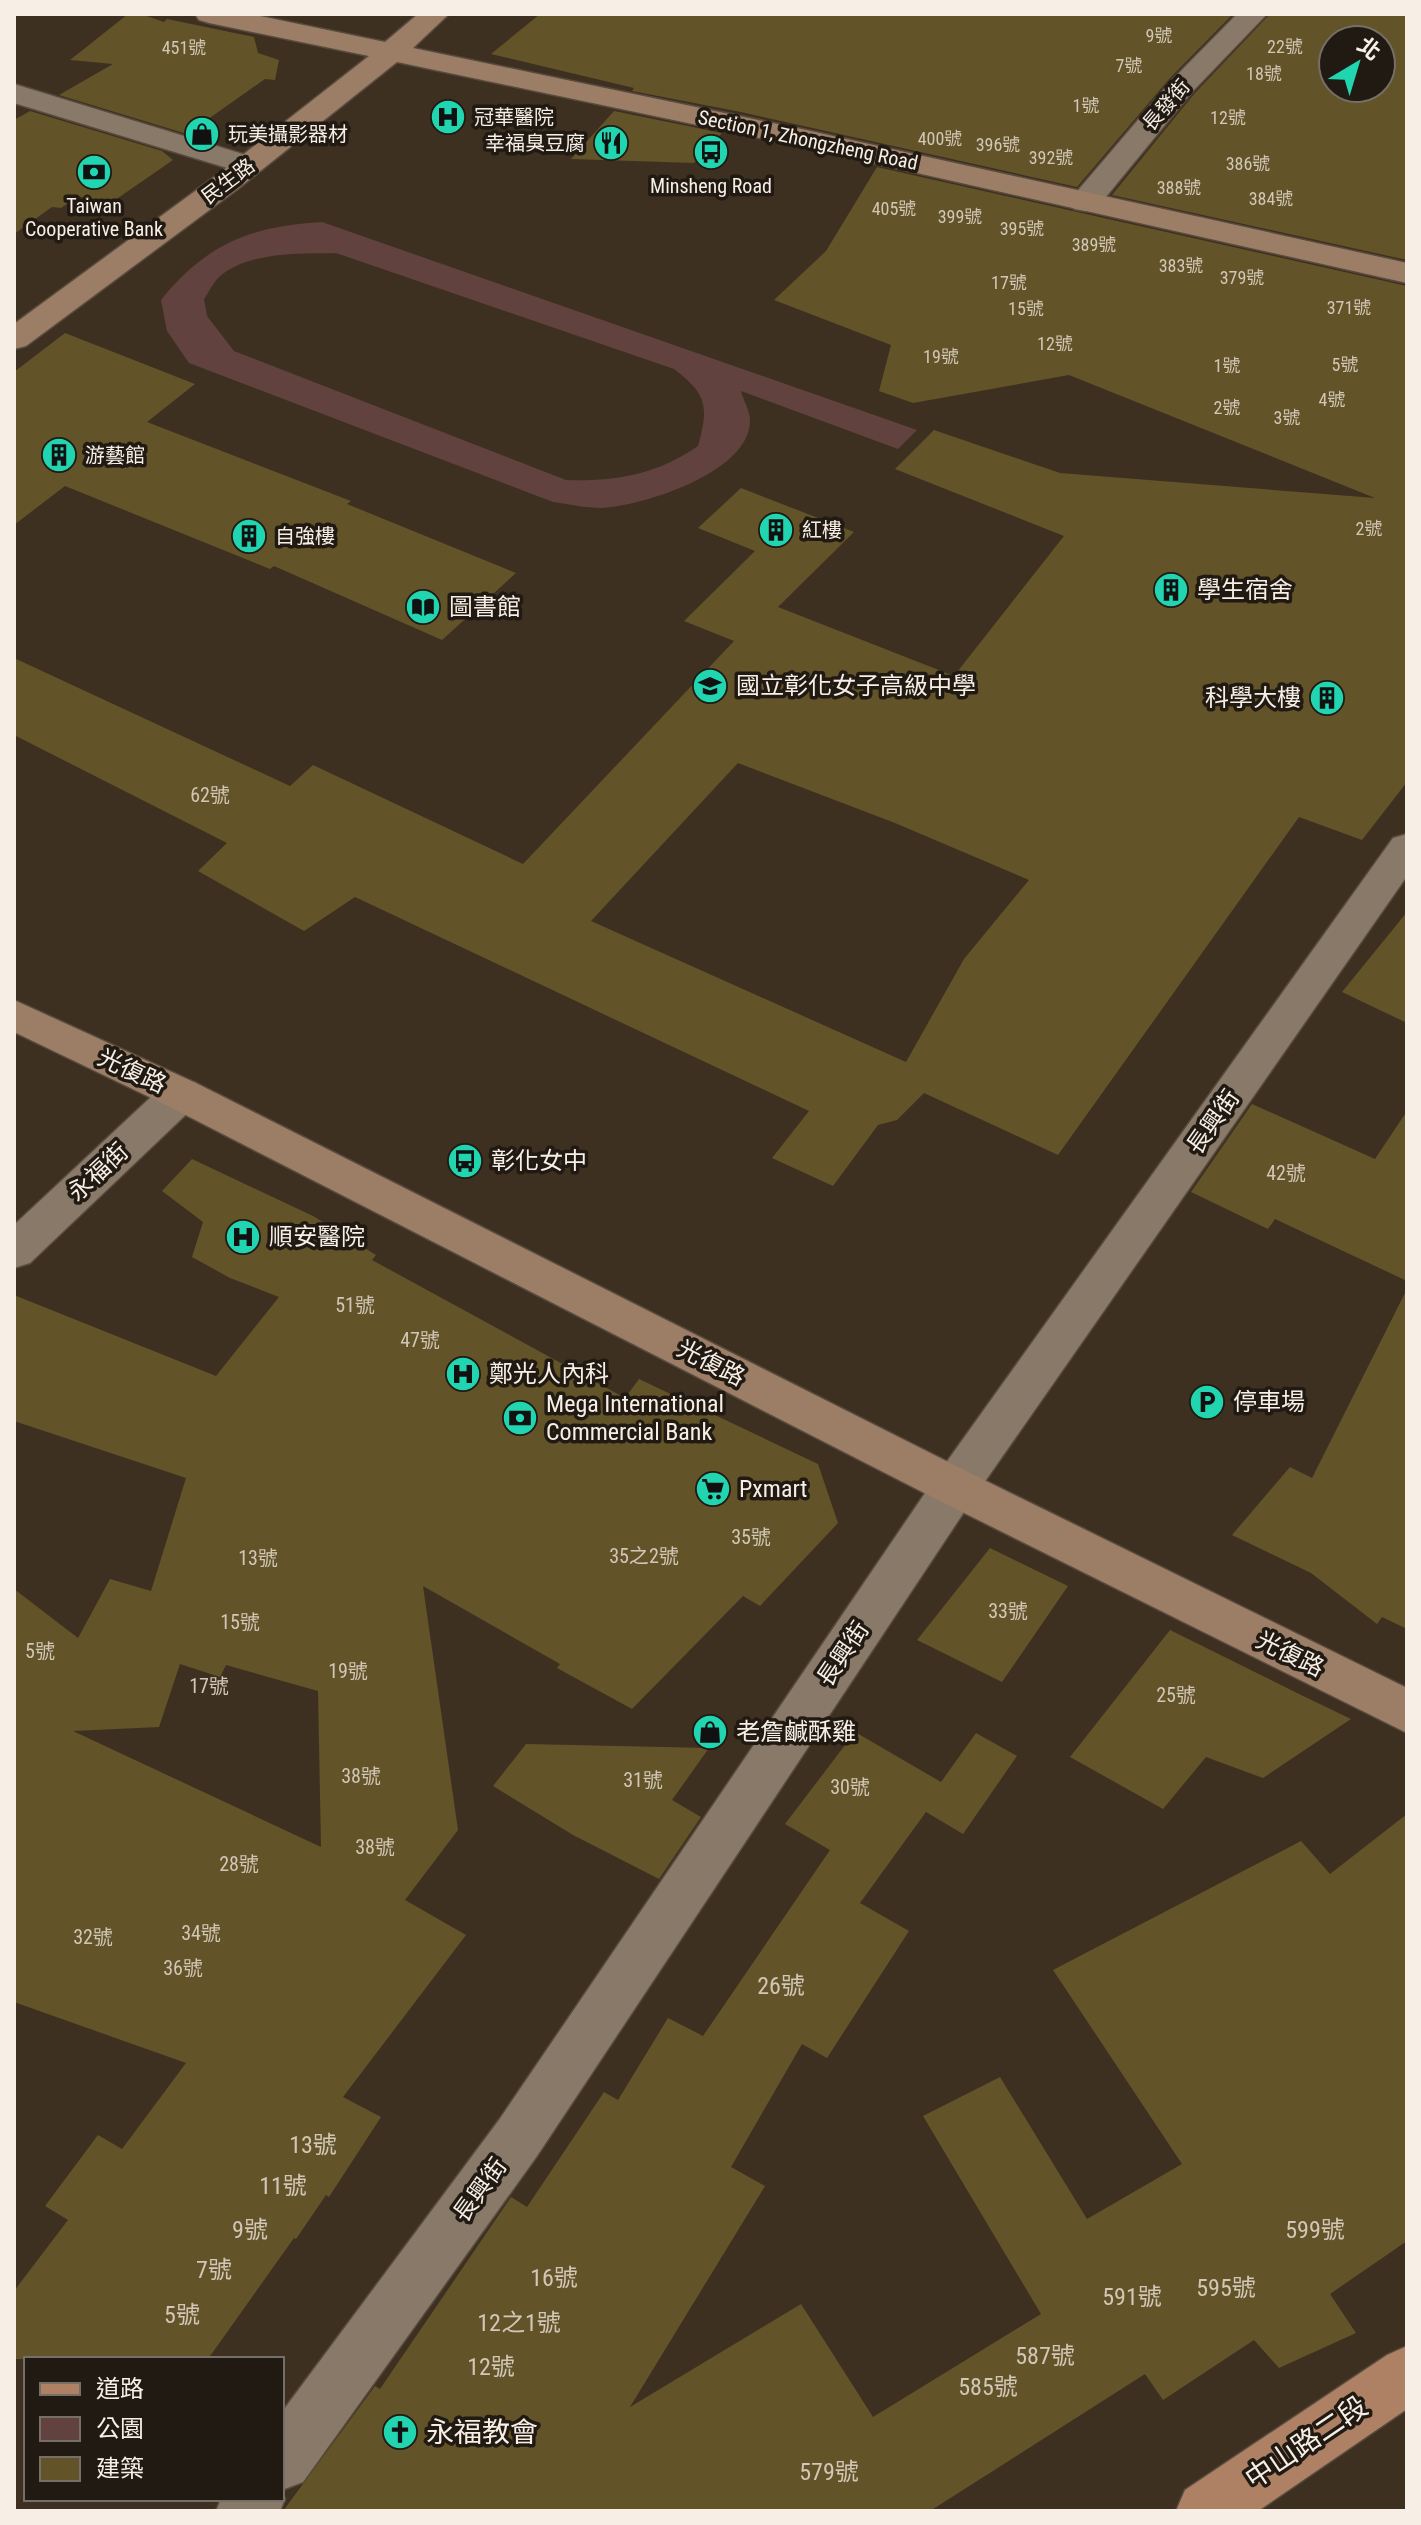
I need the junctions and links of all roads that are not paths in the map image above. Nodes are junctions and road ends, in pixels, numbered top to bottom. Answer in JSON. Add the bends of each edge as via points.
{"nodes":[{"id":1,"x":209,"y":14,"type":"edge"},
{"id":2,"x":435,"y":14,"type":"edge"},
{"id":3,"x":1253,"y":14,"type":"edge"},
{"id":4,"x":390,"y":54,"type":"junction"},
{"id":5,"x":14,"y":93,"type":"edge"},
{"id":6,"x":248,"y":165,"type":"junction"},
{"id":7,"x":1085,"y":202,"type":"junction"},
{"id":8,"x":1407,"y":273,"type":"edge"},
{"id":9,"x":14,"y":339,"type":"edge"},
{"id":10,"x":1407,"y":847,"type":"edge"},
{"id":11,"x":14,"y":1015,"type":"edge"},
{"id":12,"x":181,"y":1094,"type":"junction"},
{"id":13,"x":14,"y":1251,"type":"edge"},
{"id":14,"x":955,"y":1487,"type":"junction"},
{"id":15,"x":1407,"y":1712,"type":"edge"},
{"id":16,"x":1407,"y":2375,"type":"edge"},
{"id":17,"x":284,"y":2458,"type":"edge"},
{"id":18,"x":1206,"y":2511,"type":"edge"}],
"edges":[{"from":1,"to":4,"type":"street","name":"Section 1, Zhongzheng Road"},
{"from":2,"to":4,"type":"street","name":"民生路"},
{"from":3,"to":7,"type":"street","name":"長發街","via":[[1182,86]]},
{"from":4,"to":6,"type":"street","name":"民生路"},
{"from":4,"to":7,"type":"street","name":"Section 1, Zhongzheng Road"},
{"from":5,"to":6,"type":"street"},
{"from":6,"to":9,"type":"street","name":"民生路"},
{"from":7,"to":8,"type":"street","name":"Section 1, Zhongzheng Road"},
{"from":10,"to":14,"type":"street","name":"長興街"},
{"from":11,"to":12,"type":"street","name":"光復路"},
{"from":12,"to":13,"type":"street","name":"永福街"},
{"from":12,"to":14,"type":"street","name":"光復路"},
{"from":14,"to":15,"type":"street","name":"光復路"},
{"from":14,"to":17,"type":"street","name":"長興街","via":[[518,2138]]},
{"from":16,"to":18,"type":"main road","name":"中山路二段"}]}
